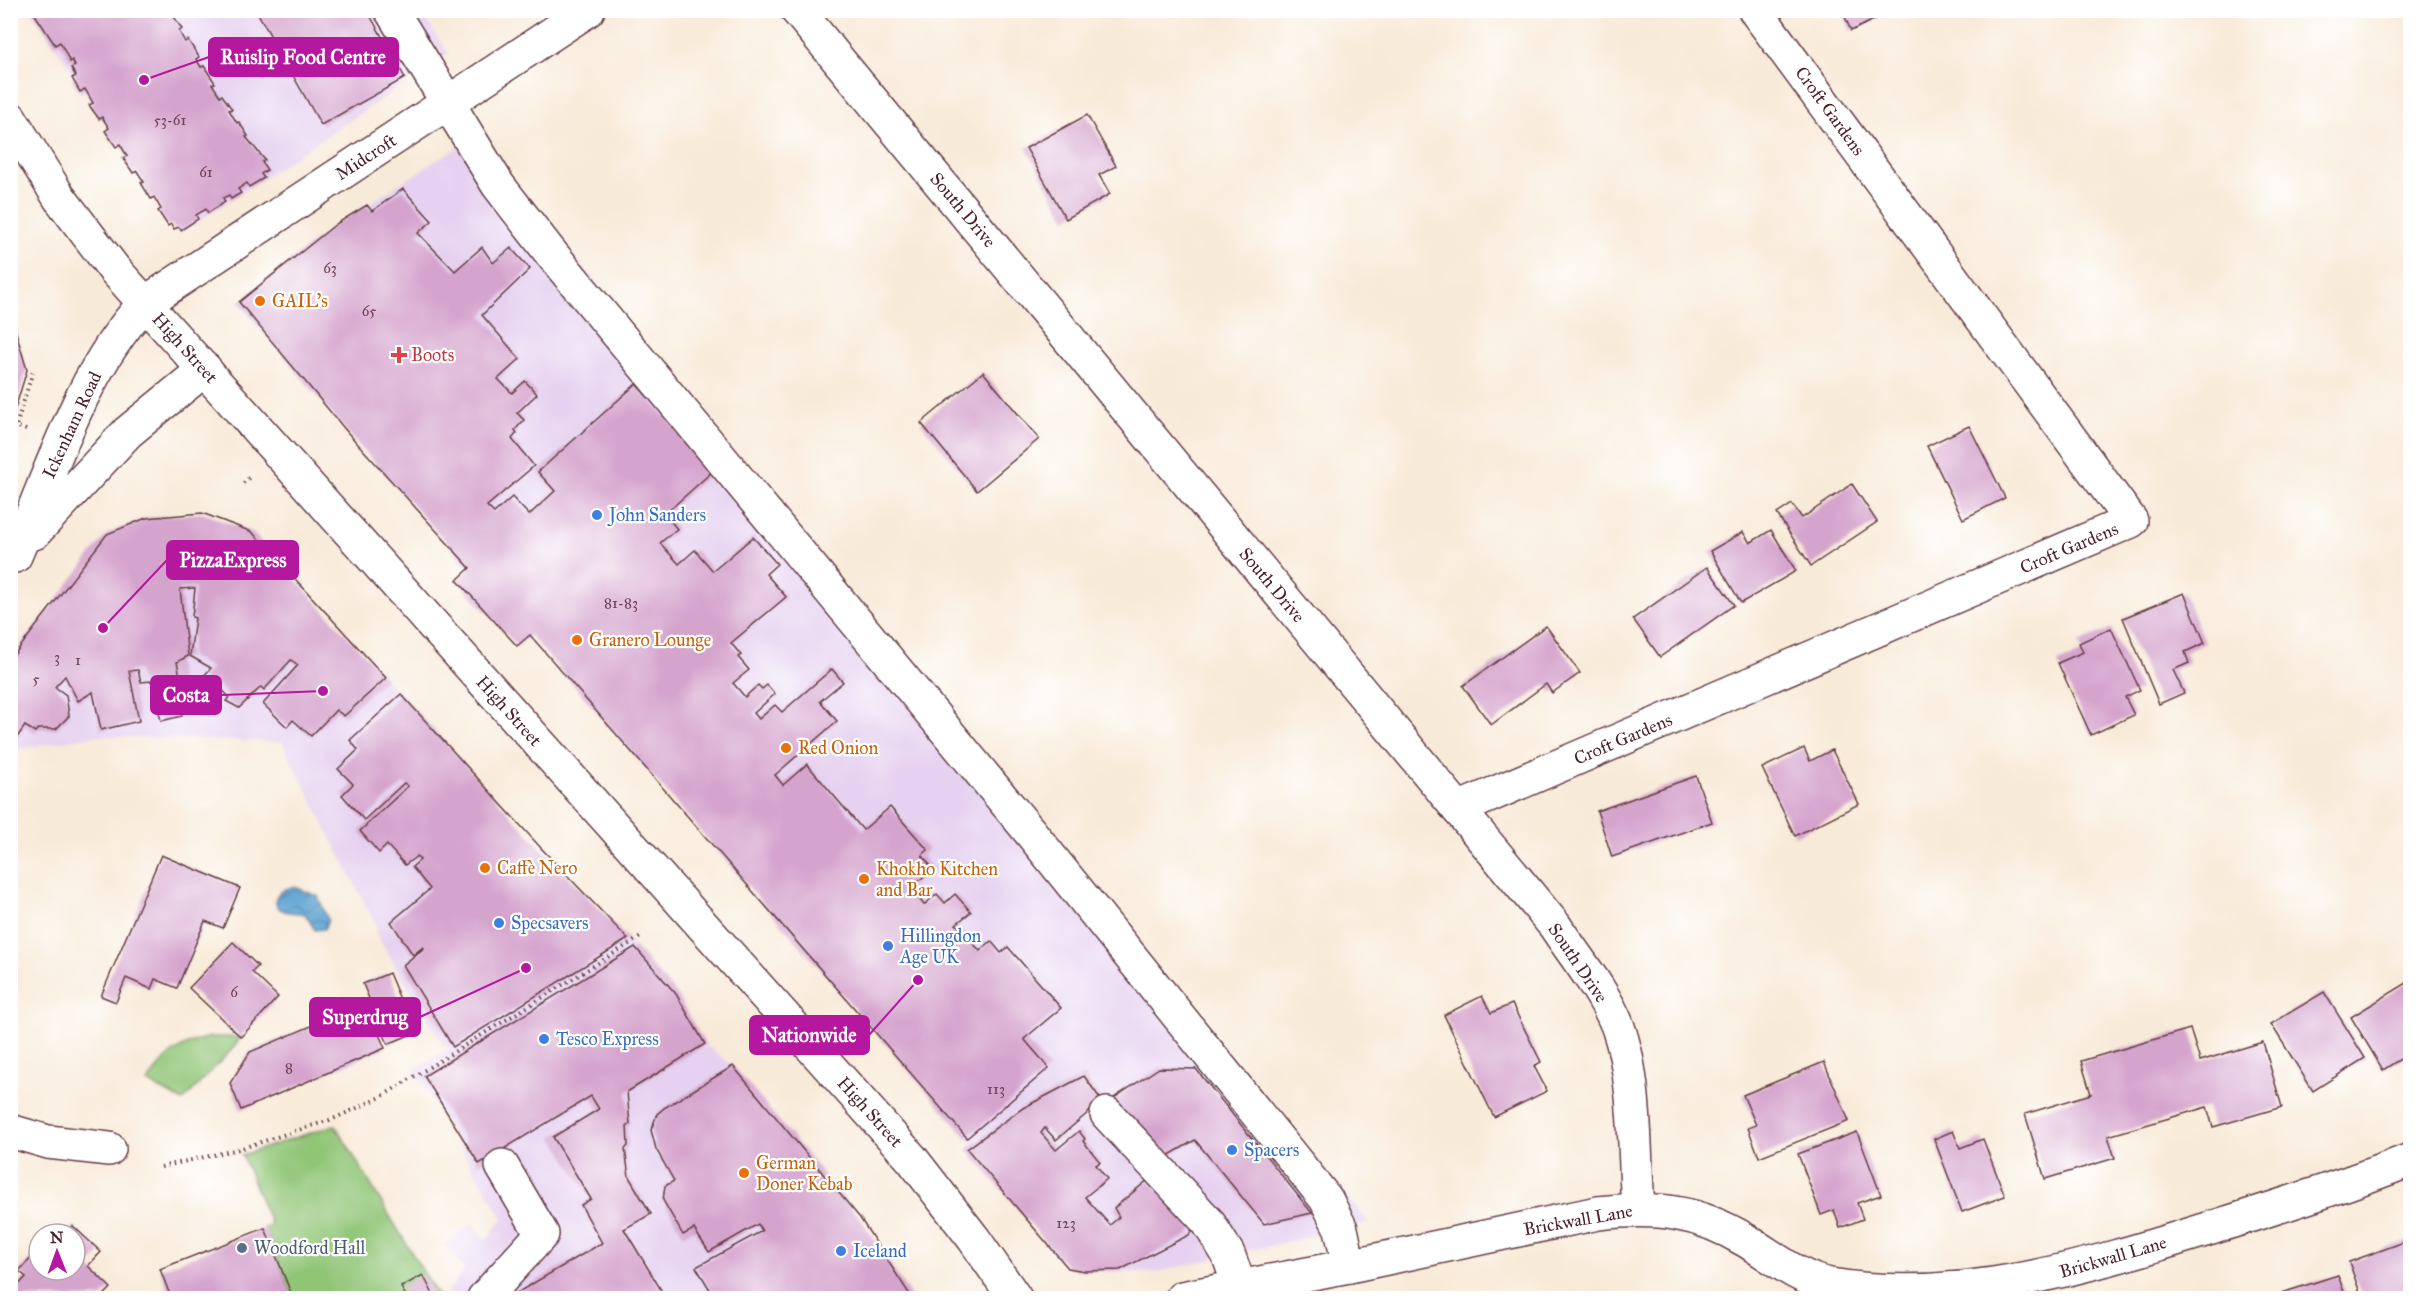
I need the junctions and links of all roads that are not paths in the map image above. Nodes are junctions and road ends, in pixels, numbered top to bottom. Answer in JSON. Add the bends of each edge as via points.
{"nodes":[{"id":1,"x":391,"y":10,"type":"edge"},
{"id":2,"x":588,"y":10,"type":"edge"},
{"id":3,"x":797,"y":10,"type":"edge"},
{"id":4,"x":1755,"y":10,"type":"edge"},
{"id":5,"x":447,"y":104,"type":"junction"},
{"id":6,"x":10,"y":118,"type":"edge"},
{"id":7,"x":145,"y":303,"type":"junction"},
{"id":8,"x":204,"y":369,"type":"junction"},
{"id":9,"x":13,"y":559,"type":"edge"},
{"id":10,"x":1458,"y":810,"type":"junction"},
{"id":11,"x":1107,"y":1114,"type":"dead end"},
{"id":12,"x":10,"y":1131,"type":"edge"},
{"id":13,"x":110,"y":1149,"type":"dead end"},
{"id":14,"x":2410,"y":1160,"type":"edge"},
{"id":15,"x":502,"y":1167,"type":"dead end"},
{"id":16,"x":1638,"y":1209,"type":"junction"},
{"id":17,"x":1349,"y":1266,"type":"junction"},
{"id":18,"x":1240,"y":1287,"type":"junction"},
{"id":19,"x":1294,"y":1288,"type":"edge"},
{"id":20,"x":484,"y":1299,"type":"edge"},
{"id":21,"x":1015,"y":1299,"type":"edge"},
{"id":22,"x":1182,"y":1299,"type":"edge"}],
"edges":[{"from":1,"to":5,"type":"street"},
{"from":2,"to":5,"type":"street","name":"Midcroft"},
{"from":3,"to":10,"type":"street","name":"South Drive"},
{"from":4,"to":10,"type":"street","name":"Croft Gardens","via":[[2131,521]]},
{"from":5,"to":7,"type":"street","name":"Midcroft"},
{"from":5,"to":17,"type":"street","via":[[498,185],[550,252],[1023,824],[1326,1199],[1341,1229]]},
{"from":6,"to":7,"type":"street","name":"High Street","via":[[59,197]]},
{"from":7,"to":8,"type":"street","name":"High Street"},
{"from":7,"to":9,"type":"street","name":"Ickenham Road","via":[[122,328],[103,358],[59,448]]},
{"from":8,"to":9,"type":"street","name":"Ickenham Road","via":[[128,432],[42,522]]},
{"from":8,"to":21,"type":"street","name":"High Street","via":[[912,1159]]},
{"from":10,"to":16,"type":"street","name":"South Drive","via":[[1555,927],[1617,1027],[1630,1085]]},
{"from":11,"to":18,"type":"street","via":[[1208,1222],[1228,1254]]},
{"from":12,"to":13,"type":"street","via":[[48,1142]]},
{"from":14,"to":16,"type":"street","name":"Brickwall Lane","via":[[2340,1187],[2112,1259],[2057,1273],[1917,1292],[1824,1284],[1792,1270],[1710,1221]]},
{"from":15,"to":20,"type":"street","via":[[542,1234]]},
{"from":16,"to":17,"type":"street","name":"Brickwall Lane","via":[[1599,1213]]},
{"from":17,"to":19,"type":"street","name":"Brickwall Lane"},
{"from":18,"to":19,"type":"street","name":"Brickwall Lane"},
{"from":18,"to":22,"type":"street","name":"Brickwall Lane"}]}
